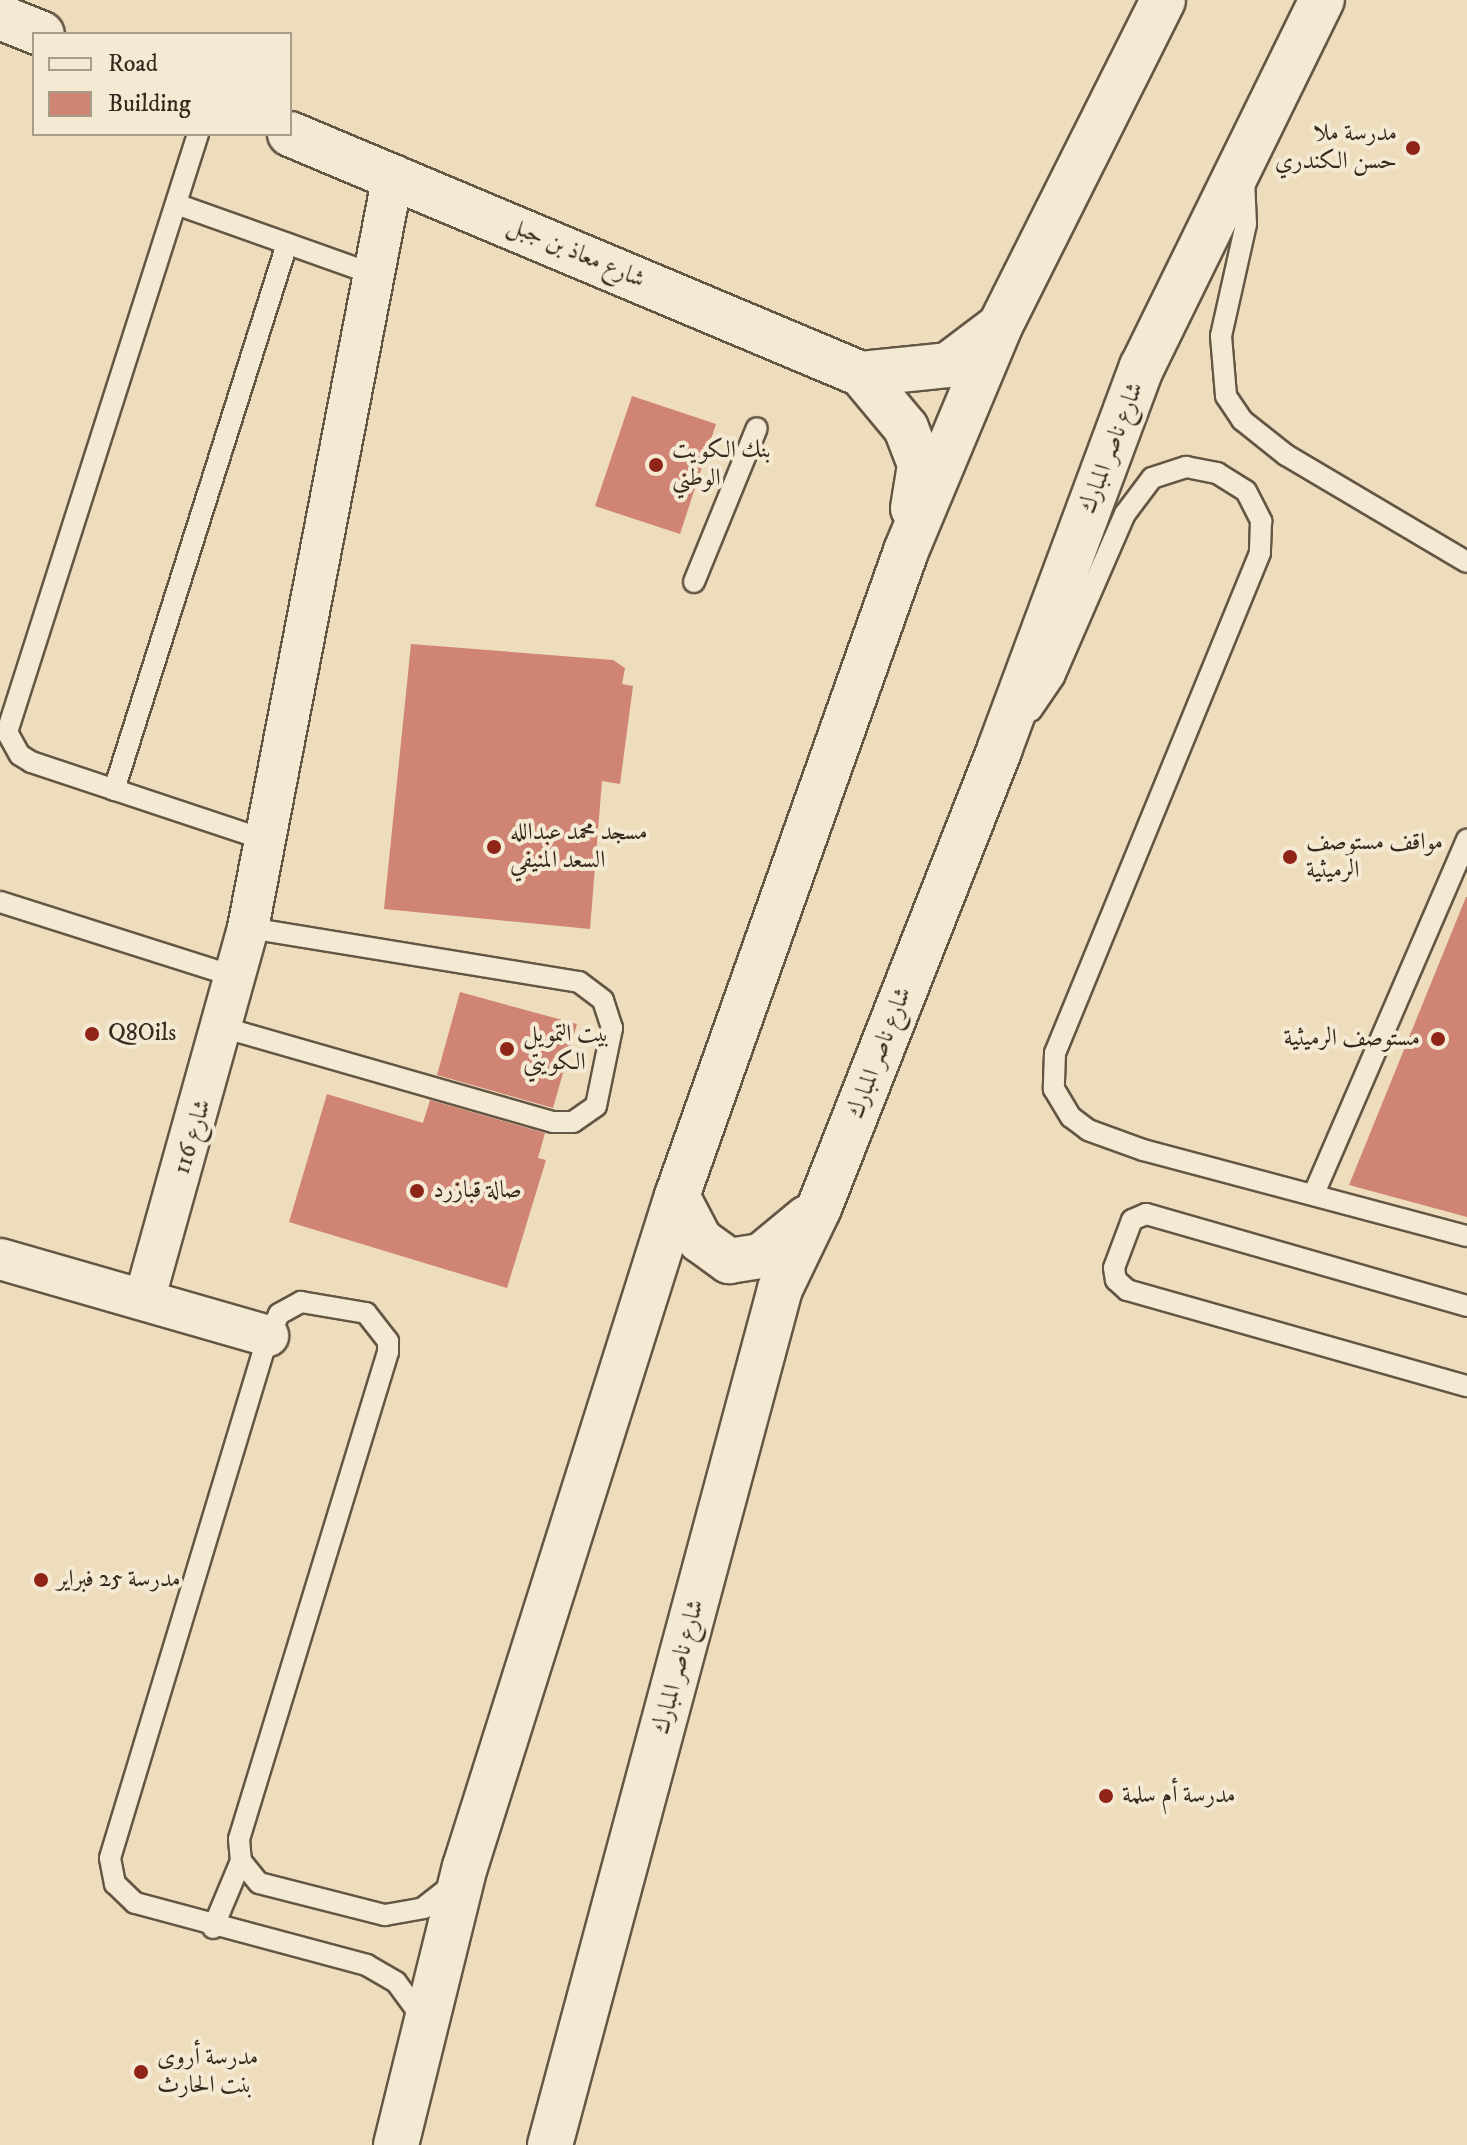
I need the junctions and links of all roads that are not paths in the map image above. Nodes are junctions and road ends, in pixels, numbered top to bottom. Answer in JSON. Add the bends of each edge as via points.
{"nodes":[{"id":1,"x":1163,"y":0,"type":"edge"},
{"id":2,"x":1322,"y":0,"type":"edge"},
{"id":3,"x":0,"y":17,"type":"edge"},
{"id":4,"x":37,"y":32,"type":"edge"},
{"id":5,"x":292,"y":135,"type":"edge"},
{"id":6,"x":197,"y":136,"type":"edge"},
{"id":7,"x":1244,"y":163,"type":"junction"},
{"id":8,"x":393,"y":175,"type":"junction"},
{"id":9,"x":176,"y":204,"type":"junction"},
{"id":10,"x":287,"y":244,"type":"junction"},
{"id":11,"x":375,"y":275,"type":"junction"},
{"id":12,"x":1000,"y":326,"type":"junction"},
{"id":13,"x":861,"y":374,"type":"junction"},
{"id":14,"x":757,"y":428,"type":"dead end"},
{"id":15,"x":906,"y":551,"type":"junction"},
{"id":16,"x":1467,"y":562,"type":"edge"},
{"id":17,"x":694,"y":582,"type":"dead end"},
{"id":18,"x":1000,"y":748,"type":"junction"},
{"id":19,"x":114,"y":790,"type":"junction"},
{"id":20,"x":1467,"y":839,"type":"edge"},
{"id":21,"x":265,"y":840,"type":"junction"},
{"id":22,"x":0,"y":902,"type":"edge"},
{"id":23,"x":248,"y":928,"type":"junction"},
{"id":24,"x":236,"y":977,"type":"junction"},
{"id":25,"x":225,"y":1028,"type":"junction"},
{"id":26,"x":1315,"y":1191,"type":"junction"},
{"id":27,"x":677,"y":1196,"type":"junction"},
{"id":28,"x":819,"y":1208,"type":"junction"},
{"id":29,"x":1467,"y":1236,"type":"edge"},
{"id":30,"x":0,"y":1259,"type":"edge"},
{"id":31,"x":145,"y":1297,"type":"junction"},
{"id":32,"x":1467,"y":1306,"type":"edge"},
{"id":33,"x":268,"y":1336,"type":"junction"},
{"id":34,"x":1467,"y":1386,"type":"edge"},
{"id":35,"x":241,"y":1861,"type":"junction"},
{"id":36,"x":465,"y":1867,"type":"junction"},
{"id":37,"x":213,"y":1928,"type":"junction"},
{"id":38,"x":425,"y":2022,"type":"junction"},
{"id":39,"x":396,"y":2145,"type":"edge"},
{"id":40,"x":550,"y":2145,"type":"edge"}],
"edges":[{"from":1,"to":12,"type":"street"},
{"from":2,"to":7,"type":"street","name":"شارع ناصر المبارك"},
{"from":3,"to":4,"type":"street"},
{"from":5,"to":8,"type":"street","name":"شارع معاذ بن جبل"},
{"from":6,"to":9,"type":"lane"},
{"from":7,"to":16,"type":"lane","via":[[1246,224],[1221,336],[1226,396],[1242,420],[1286,455]]},
{"from":7,"to":18,"type":"street","name":"شارع ناصر المبارك","via":[[1142,367]]},
{"from":8,"to":11,"type":"street","name":"شارع 116"},
{"from":8,"to":13,"type":"street","name":"شارع معاذ بن جبل"},
{"from":9,"to":10,"type":"lane"},
{"from":9,"to":19,"type":"lane","via":[[7,732],[31,762]]},
{"from":10,"to":11,"type":"lane"},
{"from":10,"to":19,"type":"lane"},
{"from":11,"to":21,"type":"street","name":"شارع 116"},
{"from":12,"to":13,"type":"street","name":"شارع معاذ بن جبل","via":[[948,365]]},
{"from":12,"to":15,"type":"street"},
{"from":13,"to":15,"type":"street","name":"شارع معاذ بن جبل","via":[[906,428],[920,465]]},
{"from":14,"to":17,"type":"lane"},
{"from":15,"to":27,"type":"street"},
{"from":18,"to":26,"type":"lane","via":[[1054,677],[1125,514],[1152,478],[1186,467],[1217,473],[1246,491],[1261,521],[1260,553],[1052,1070],[1061,1104],[1088,1130],[1158,1154]]},
{"from":18,"to":28,"type":"street","name":"شارع ناصر المبارك"},
{"from":19,"to":21,"type":"lane"},
{"from":20,"to":26,"type":"lane"},
{"from":21,"to":23,"type":"street","name":"شارع 116"},
{"from":22,"to":24,"type":"lane"},
{"from":23,"to":24,"type":"street","name":"شارع 116"},
{"from":23,"to":25,"type":"lane","via":[[586,986],[603,1000],[612,1028],[596,1106],[573,1122],[553,1122]]},
{"from":24,"to":25,"type":"street","name":"شارع 116"},
{"from":25,"to":31,"type":"street","name":"شارع 116"},
{"from":26,"to":29,"type":"lane"},
{"from":27,"to":28,"type":"street","via":[[700,1240],[729,1261],[761,1256]]},
{"from":27,"to":36,"type":"street"},
{"from":28,"to":40,"type":"street","name":"شارع ناصر المبارك","via":[[780,1289]]},
{"from":30,"to":31,"type":"street"},
{"from":31,"to":33,"type":"street"},
{"from":32,"to":34,"type":"lane","via":[[1146,1214],[1132,1220],[1114,1272],[1127,1290]]},
{"from":33,"to":35,"type":"lane","via":[[279,1314],[313,1300],[366,1313],[382,1331],[388,1352],[239,1839]]},
{"from":33,"to":37,"type":"lane","via":[[110,1858],[115,1884],[135,1903]]},
{"from":35,"to":36,"type":"lane","via":[[259,1883],[385,1915],[423,1908]]},
{"from":35,"to":37,"type":"lane"},
{"from":36,"to":38,"type":"street"},
{"from":37,"to":38,"type":"lane","via":[[367,1965],[396,1982]]},
{"from":38,"to":39,"type":"street"}]}
